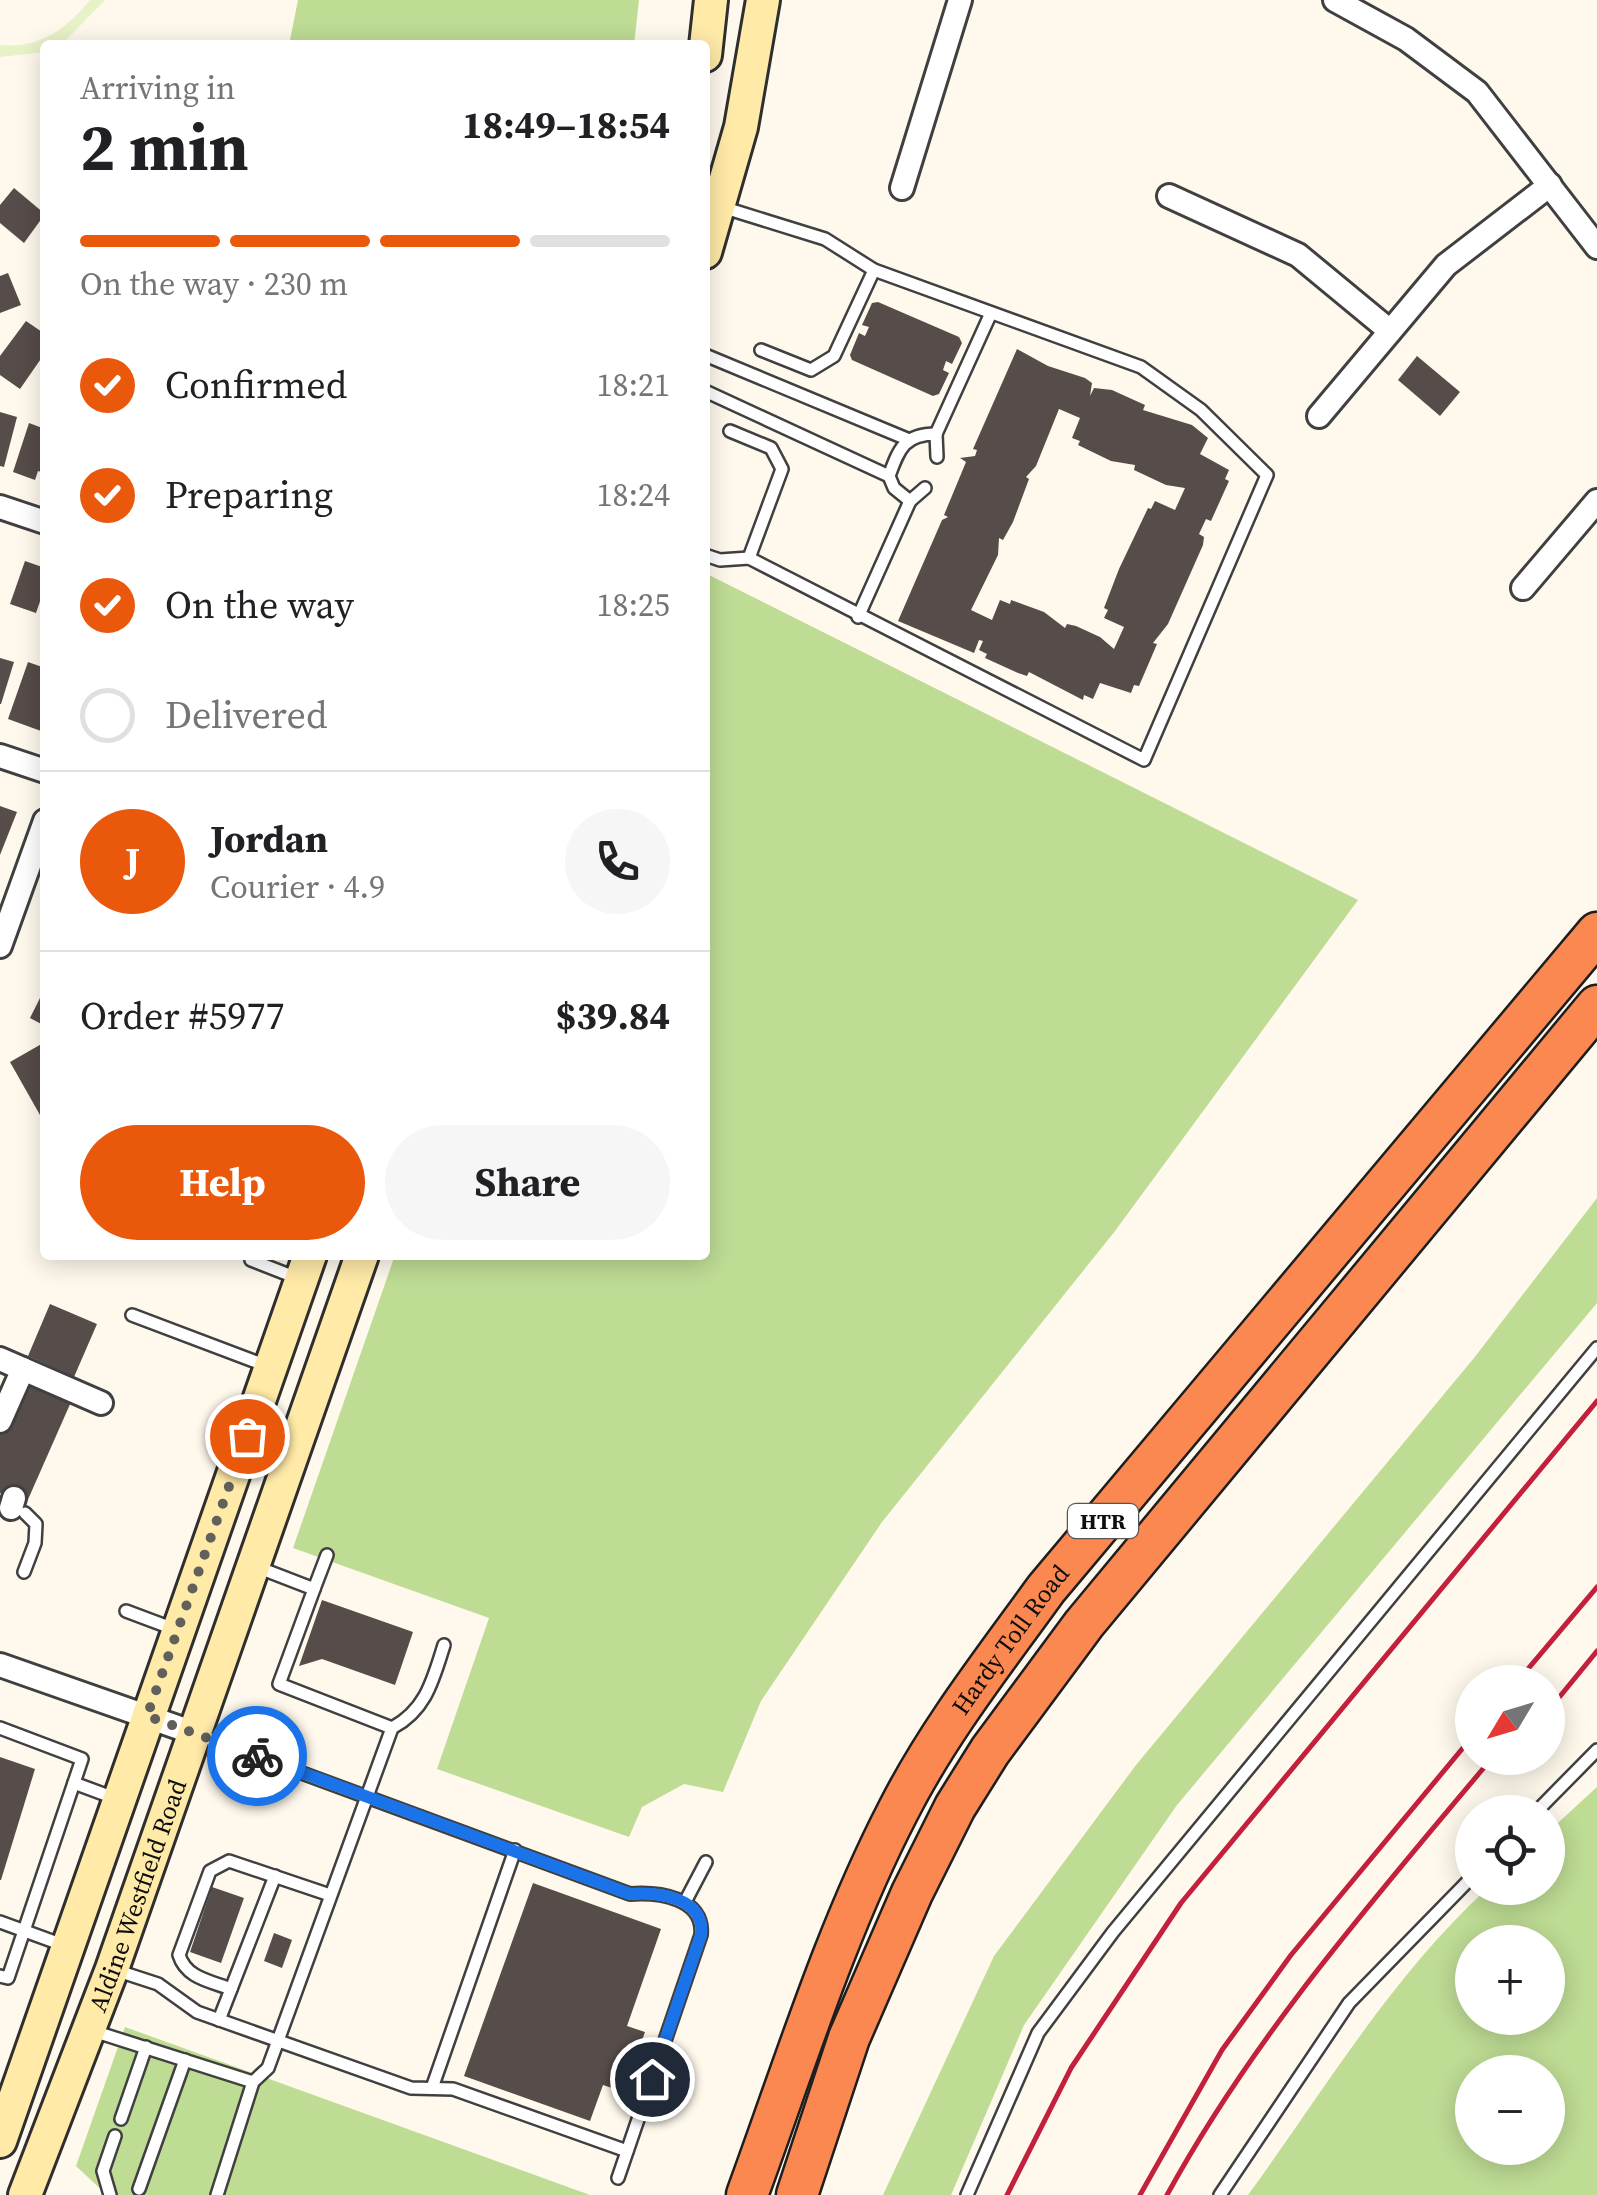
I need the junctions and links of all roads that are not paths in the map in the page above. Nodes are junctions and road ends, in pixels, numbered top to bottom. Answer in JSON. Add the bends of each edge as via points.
{"nodes":[{"id":1,"x":711,"y":0,"type":"edge"},
{"id":2,"x":960,"y":0,"type":"edge"},
{"id":3,"x":1334,"y":0,"type":"edge"},
{"id":4,"x":764,"y":7,"type":"edge"},
{"id":5,"x":707,"y":40,"type":"edge"},
{"id":6,"x":1550,"y":185,"type":"junction"},
{"id":7,"x":902,"y":188,"type":"dead end"},
{"id":8,"x":1169,"y":196,"type":"dead end"},
{"id":9,"x":720,"y":206,"type":"junction"},
{"id":10,"x":710,"y":237,"type":"edge"},
{"id":11,"x":1597,"y":247,"type":"edge"},
{"id":12,"x":874,"y":270,"type":"junction"},
{"id":13,"x":991,"y":312,"type":"junction"},
{"id":14,"x":1390,"y":331,"type":"junction"},
{"id":15,"x":761,"y":350,"type":"dead end"},
{"id":16,"x":710,"y":356,"type":"edge"},
{"id":17,"x":710,"y":393,"type":"edge"},
{"id":18,"x":1319,"y":416,"type":"dead end"},
{"id":19,"x":730,"y":430,"type":"dead end"},
{"id":20,"x":936,"y":434,"type":"junction"},
{"id":21,"x":908,"y":439,"type":"junction"},
{"id":22,"x":937,"y":458,"type":"dead end"},
{"id":23,"x":888,"y":476,"type":"junction"},
{"id":24,"x":925,"y":488,"type":"dead end"},
{"id":25,"x":910,"y":501,"type":"junction"},
{"id":26,"x":1597,"y":501,"type":"edge"},
{"id":27,"x":0,"y":507,"type":"edge"},
{"id":28,"x":40,"y":520,"type":"edge"},
{"id":29,"x":710,"y":557,"type":"edge"},
{"id":30,"x":749,"y":558,"type":"junction"},
{"id":31,"x":1523,"y":588,"type":"dead end"},
{"id":32,"x":858,"y":617,"type":"junction"},
{"id":33,"x":0,"y":756,"type":"edge"},
{"id":34,"x":40,"y":769,"type":"edge"},
{"id":35,"x":40,"y":835,"type":"edge"},
{"id":36,"x":1597,"y":933,"type":"edge"},
{"id":37,"x":0,"y":946,"type":"edge"},
{"id":38,"x":1597,"y":1006,"type":"edge"},
{"id":39,"x":251,"y":1260,"type":"dead end"},
{"id":40,"x":360,"y":1260,"type":"edge"},
{"id":41,"x":305,"y":1267,"type":"edge"},
{"id":42,"x":132,"y":1315,"type":"dead end"},
{"id":43,"x":1597,"y":1348,"type":"edge"},
{"id":44,"x":0,"y":1359,"type":"edge"},
{"id":45,"x":271,"y":1367,"type":"junction"},
{"id":46,"x":23,"y":1369,"type":"junction"},
{"id":47,"x":318,"y":1383,"type":"junction"},
{"id":48,"x":101,"y":1403,"type":"dead end"},
{"id":49,"x":0,"y":1421,"type":"edge"},
{"id":50,"x":10,"y":1505,"type":"edge"},
{"id":51,"x":327,"y":1555,"type":"dead end"},
{"id":52,"x":253,"y":1566,"type":"junction"},
{"id":53,"x":24,"y":1572,"type":"dead end"},
{"id":54,"x":314,"y":1589,"type":"junction"},
{"id":55,"x":126,"y":1611,"type":"dead end"},
{"id":56,"x":178,"y":1631,"type":"junction"},
{"id":57,"x":444,"y":1645,"type":"dead end"},
{"id":58,"x":0,"y":1665,"type":"edge"},
{"id":59,"x":147,"y":1716,"type":"junction"},
{"id":60,"x":0,"y":1728,"type":"edge"},
{"id":61,"x":392,"y":1728,"type":"junction"},
{"id":62,"x":194,"y":1733,"type":"junction"},
{"id":63,"x":1597,"y":1750,"type":"edge"},
{"id":64,"x":74,"y":1783,"type":"junction"},
{"id":65,"x":365,"y":1794,"type":"junction"},
{"id":66,"x":1553,"y":1795,"type":"edge"},
{"id":67,"x":118,"y":1800,"type":"junction"},
{"id":68,"x":515,"y":1850,"type":"junction"},
{"id":69,"x":706,"y":1862,"type":"dead end"},
{"id":70,"x":274,"y":1876,"type":"junction"},
{"id":71,"x":1455,"y":1894,"type":"edge"},
{"id":72,"x":330,"y":1895,"type":"junction"},
{"id":73,"x":685,"y":1902,"type":"junction"},
{"id":74,"x":0,"y":1922,"type":"edge"},
{"id":75,"x":24,"y":1931,"type":"junction"},
{"id":76,"x":68,"y":1946,"type":"junction"},
{"id":77,"x":112,"y":1969,"type":"junction"},
{"id":78,"x":0,"y":1976,"type":"edge"},
{"id":79,"x":231,"y":1988,"type":"junction"},
{"id":80,"x":219,"y":2020,"type":"junction"},
{"id":81,"x":88,"y":2029,"type":"junction"},
{"id":82,"x":278,"y":2041,"type":"junction"},
{"id":83,"x":38,"y":2042,"type":"junction"},
{"id":84,"x":146,"y":2048,"type":"junction"},
{"id":85,"x":185,"y":2060,"type":"junction"},
{"id":86,"x":234,"y":2076,"type":"junction"},
{"id":87,"x":253,"y":2082,"type":"junction"},
{"id":88,"x":432,"y":2088,"type":"junction"},
{"id":89,"x":0,"y":2092,"type":"edge"},
{"id":90,"x":228,"y":2092,"type":"dead end"},
{"id":91,"x":121,"y":2119,"type":"dead end"},
{"id":92,"x":115,"y":2136,"type":"dead end"},
{"id":93,"x":0,"y":2142,"type":"edge"},
{"id":94,"x":0,"y":2150,"type":"edge"},
{"id":95,"x":627,"y":2151,"type":"junction"},
{"id":96,"x":618,"y":2178,"type":"dead end"},
{"id":97,"x":139,"y":2189,"type":"dead end"},
{"id":98,"x":34,"y":2190,"type":"edge"},
{"id":99,"x":110,"y":2195,"type":"edge"},
{"id":100,"x":217,"y":2195,"type":"edge"},
{"id":101,"x":747,"y":2195,"type":"edge"},
{"id":102,"x":797,"y":2195,"type":"edge"},
{"id":103,"x":967,"y":2195,"type":"edge"},
{"id":104,"x":1220,"y":2195,"type":"edge"}],
"edges":[{"from":1,"to":5,"type":"main road"},
{"from":2,"to":7,"type":"street"},
{"from":3,"to":6,"type":"street","via":[[1448,67],[1506,124]]},
{"from":4,"to":9,"type":"main road"},
{"from":6,"to":11,"type":"street"},
{"from":6,"to":14,"type":"street","via":[[1446,265]]},
{"from":8,"to":14,"type":"street","via":[[1298,255]]},
{"from":9,"to":10,"type":"main road"},
{"from":9,"to":12,"type":"lane","via":[[825,239]]},
{"from":12,"to":13,"type":"lane"},
{"from":12,"to":15,"type":"lane","via":[[825,365],[812,370]]},
{"from":13,"to":20,"type":"lane"},
{"from":13,"to":32,"type":"lane","via":[[1141,367],[1201,410],[1267,475],[1144,760]]},
{"from":14,"to":18,"type":"street"},
{"from":16,"to":21,"type":"lane"},
{"from":17,"to":23,"type":"lane"},
{"from":19,"to":30,"type":"lane","via":[[771,448],[782,469]]},
{"from":20,"to":21,"type":"lane"},
{"from":20,"to":22,"type":"lane"},
{"from":21,"to":23,"type":"lane"},
{"from":23,"to":25,"type":"lane"},
{"from":24,"to":25,"type":"lane"},
{"from":25,"to":32,"type":"lane"},
{"from":26,"to":31,"type":"street"},
{"from":27,"to":28,"type":"street"},
{"from":29,"to":30,"type":"lane"},
{"from":30,"to":32,"type":"lane"},
{"from":33,"to":34,"type":"street"},
{"from":35,"to":37,"type":"street"},
{"from":36,"to":101,"type":"highway","name":"Hardy Toll Road","number":"HTR","via":[[1046,1589],[966,1698],[898,1810],[850,1916]]},
{"from":38,"to":102,"type":"highway","name":"Hardy Toll Road","number":"HTR","via":[[1084,1624],[990,1751],[921,1876],[864,2002]]},
{"from":39,"to":41,"type":"lane"},
{"from":40,"to":47,"type":"main road","name":"Aldine Westfield Road"},
{"from":41,"to":45,"type":"main road","name":"Aldine Westfield Road"},
{"from":42,"to":45,"type":"lane"},
{"from":43,"to":103,"type":"lane","via":[[1113,1932],[1038,2032]]},
{"from":44,"to":46,"type":"street"},
{"from":45,"to":47,"type":"main road"},
{"from":45,"to":56,"type":"main road","name":"Aldine Westfield Road"},
{"from":46,"to":48,"type":"street"},
{"from":46,"to":49,"type":"street"},
{"from":47,"to":52,"type":"main road","name":"Aldine Westfield Road"},
{"from":50,"to":53,"type":"lane","via":[[36,1527]]},
{"from":51,"to":54,"type":"lane"},
{"from":52,"to":54,"type":"lane"},
{"from":52,"to":62,"type":"main road","name":"Aldine Westfield Road"},
{"from":54,"to":61,"type":"lane","via":[[279,1684]]},
{"from":55,"to":56,"type":"lane"},
{"from":56,"to":59,"type":"main road","name":"Aldine Westfield Road"},
{"from":57,"to":61,"type":"lane","via":[[430,1691],[412,1717]]},
{"from":58,"to":59,"type":"street"},
{"from":59,"to":62,"type":"street"},
{"from":59,"to":67,"type":"main road","name":"Aldine Westfield Road"},
{"from":60,"to":64,"type":"lane","via":[[82,1759]]},
{"from":61,"to":65,"type":"lane"},
{"from":62,"to":65,"type":"lane"},
{"from":62,"to":77,"type":"main road","name":"Aldine Westfield Road"},
{"from":63,"to":66,"type":"lane"},
{"from":64,"to":67,"type":"lane"},
{"from":64,"to":75,"type":"lane"},
{"from":65,"to":68,"type":"lane"},
{"from":65,"to":72,"type":"lane"},
{"from":67,"to":76,"type":"main road","name":"Aldine Westfield Road"},
{"from":68,"to":73,"type":"lane","via":[[630,1894],[653,1891]]},
{"from":68,"to":88,"type":"lane"},
{"from":69,"to":73,"type":"lane"},
{"from":70,"to":72,"type":"lane"},
{"from":70,"to":79,"type":"lane"},
{"from":70,"to":79,"type":"lane","via":[[229,1861],[210,1871],[178,1954],[192,1974]]},
{"from":71,"to":104,"type":"lane","via":[[1349,2003]]},
{"from":72,"to":82,"type":"lane"},
{"from":73,"to":95,"type":"lane","via":[[699,1918],[701,1935]]},
{"from":74,"to":75,"type":"lane"},
{"from":75,"to":76,"type":"lane"},
{"from":75,"to":78,"type":"lane","via":[[8,1978]]},
{"from":76,"to":83,"type":"main road","name":"Aldine Westfield Road"},
{"from":77,"to":80,"type":"lane","via":[[158,1984],[184,2007]]},
{"from":77,"to":81,"type":"main road","name":"Aldine Westfield Road"},
{"from":79,"to":80,"type":"lane"},
{"from":80,"to":82,"type":"lane"},
{"from":81,"to":84,"type":"lane"},
{"from":81,"to":98,"type":"main road","name":"Aldine Westfield Road"},
{"from":82,"to":87,"type":"lane","via":[[268,2068]]},
{"from":82,"to":88,"type":"lane","via":[[411,2088]]},
{"from":83,"to":89,"type":"main road"},
{"from":83,"to":93,"type":"main road","name":"Aldine Westfield Road"},
{"from":84,"to":85,"type":"lane"},
{"from":84,"to":91,"type":"lane"},
{"from":85,"to":86,"type":"lane"},
{"from":85,"to":97,"type":"lane"},
{"from":86,"to":87,"type":"lane"},
{"from":86,"to":90,"type":"lane"},
{"from":87,"to":100,"type":"lane"},
{"from":88,"to":95,"type":"lane","via":[[453,2089]]},
{"from":92,"to":99,"type":"lane","via":[[103,2171]]},
{"from":94,"to":98,"type":"main road"},
{"from":95,"to":96,"type":"lane"}]}
